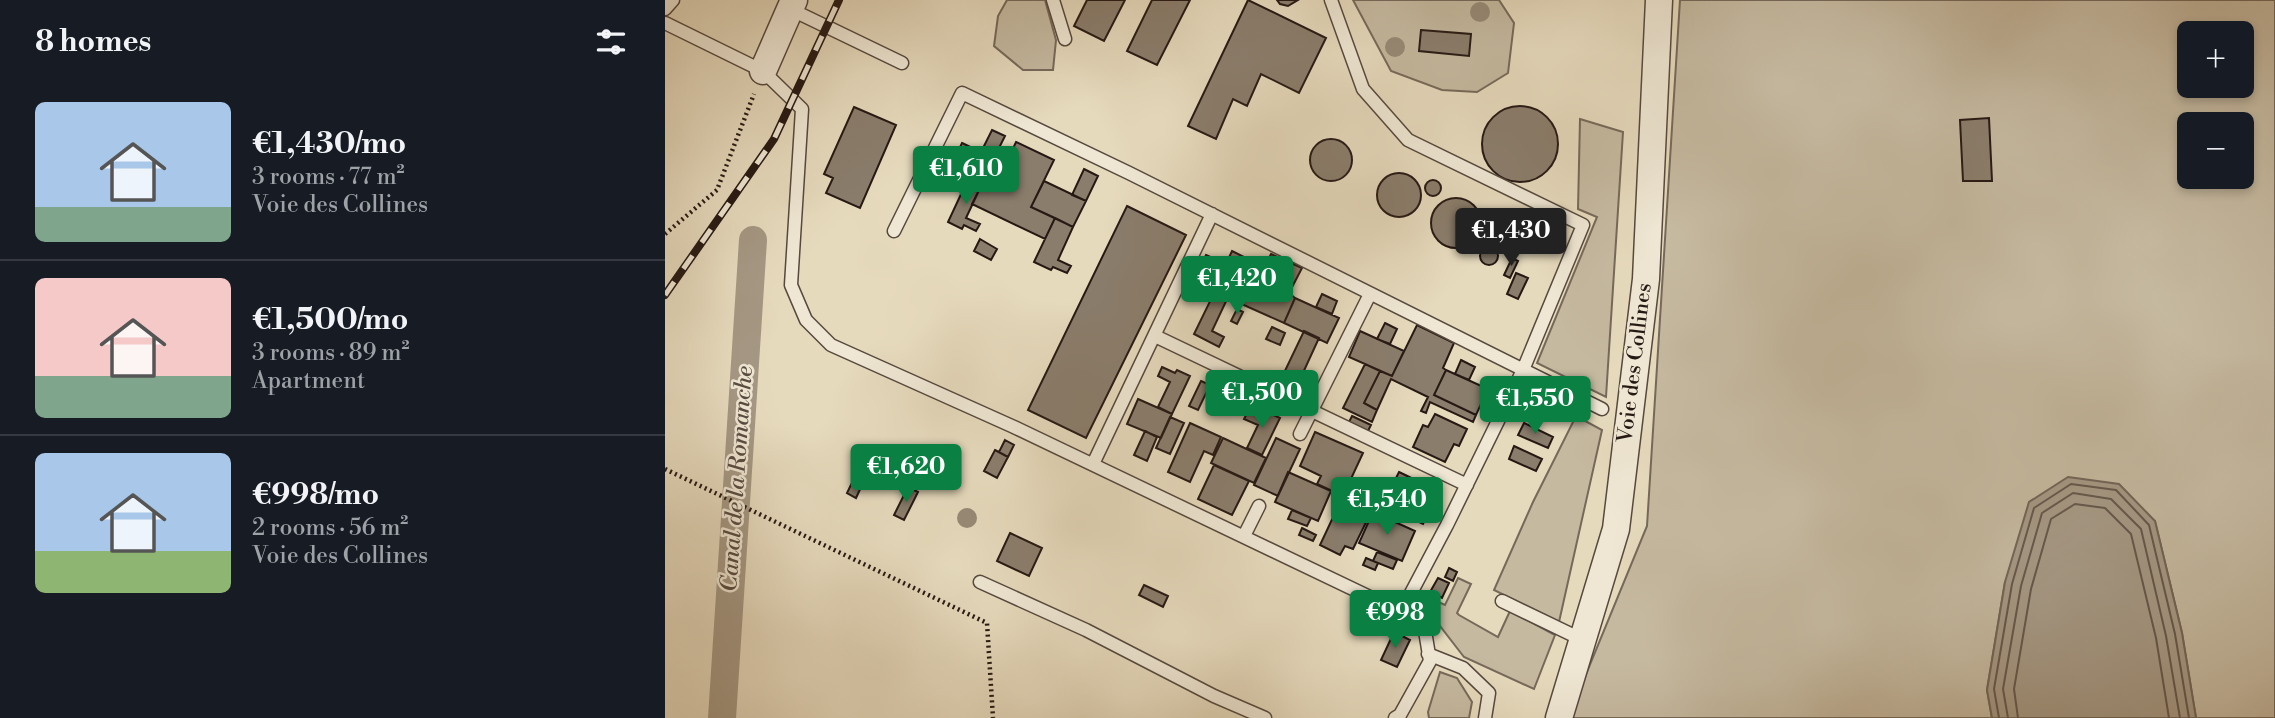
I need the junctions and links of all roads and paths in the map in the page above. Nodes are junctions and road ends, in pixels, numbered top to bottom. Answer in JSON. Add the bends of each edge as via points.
{"nodes":[{"id":1,"x":673,"y":0,"type":"edge"},
{"id":2,"x":1053,"y":0,"type":"edge"},
{"id":3,"x":1331,"y":0,"type":"edge"},
{"id":4,"x":1659,"y":0,"type":"edge"},
{"id":5,"x":792,"y":4,"type":"edge"},
{"id":6,"x":665,"y":9,"type":"edge"},
{"id":7,"x":665,"y":23,"type":"edge"},
{"id":8,"x":1065,"y":39,"type":"dead end"},
{"id":9,"x":902,"y":63,"type":"dead end"},
{"id":10,"x":763,"y":71,"type":"junction"},
{"id":11,"x":1212,"y":214,"type":"junction"},
{"id":12,"x":894,"y":231,"type":"dead end"},
{"id":13,"x":665,"y":234,"type":"edge"},
{"id":14,"x":1370,"y":293,"type":"junction"},
{"id":15,"x":1155,"y":336,"type":"junction"},
{"id":16,"x":1523,"y":370,"type":"junction"},
{"id":17,"x":1602,"y":409,"type":"dead end"},
{"id":18,"x":1312,"y":411,"type":"junction"},
{"id":19,"x":1300,"y":434,"type":"dead end"},
{"id":20,"x":1093,"y":464,"type":"junction"},
{"id":21,"x":665,"y":469,"type":"edge"},
{"id":22,"x":1467,"y":485,"type":"junction"},
{"id":23,"x":1259,"y":506,"type":"dead end"},
{"id":24,"x":1244,"y":537,"type":"junction"},
{"id":25,"x":981,"y":582,"type":"dead end"},
{"id":26,"x":1502,"y":601,"type":"dead end"},
{"id":27,"x":1401,"y":612,"type":"junction"},
{"id":28,"x":1583,"y":640,"type":"junction"},
{"id":29,"x":1428,"y":654,"type":"junction"},
{"id":30,"x":993,"y":718,"type":"edge"},
{"id":31,"x":1265,"y":718,"type":"edge"},
{"id":32,"x":1395,"y":718,"type":"edge"},
{"id":33,"x":1486,"y":718,"type":"edge"},
{"id":34,"x":1559,"y":718,"type":"edge"}],
"edges":[{"from":1,"to":6,"type":"lane"},
{"from":2,"to":8,"type":"lane"},
{"from":3,"to":16,"type":"lane","via":[[1363,89],[1408,140],[1583,225]]},
{"from":4,"to":28,"type":"street","name":"Voie des Collines","via":[[1646,279],[1633,390],[1616,530]]},
{"from":5,"to":9,"type":"lane"},
{"from":5,"to":10,"type":"street"},
{"from":7,"to":10,"type":"lane"},
{"from":10,"to":13,"type":"path","via":[[717,190]]},
{"from":10,"to":20,"type":"lane","via":[[802,109],[791,285],[806,320],[831,345]]},
{"from":11,"to":12,"type":"lane","via":[[962,93]]},
{"from":11,"to":14,"type":"lane"},
{"from":11,"to":15,"type":"lane"},
{"from":14,"to":16,"type":"lane"},
{"from":14,"to":18,"type":"lane"},
{"from":15,"to":18,"type":"lane"},
{"from":15,"to":20,"type":"lane"},
{"from":16,"to":17,"type":"lane"},
{"from":16,"to":22,"type":"lane"},
{"from":18,"to":19,"type":"lane"},
{"from":18,"to":22,"type":"lane"},
{"from":20,"to":24,"type":"lane"},
{"from":21,"to":30,"type":"path","via":[[987,623]]},
{"from":22,"to":27,"type":"lane"},
{"from":23,"to":24,"type":"lane"},
{"from":24,"to":27,"type":"lane"},
{"from":25,"to":31,"type":"lane"},
{"from":26,"to":28,"type":"lane"},
{"from":27,"to":29,"type":"lane","via":[[1424,625]]},
{"from":28,"to":34,"type":"street","name":"Voie des Collines"},
{"from":29,"to":32,"type":"lane","via":[[1430,661]]},
{"from":29,"to":33,"type":"lane","via":[[1463,668],[1489,693]]}]}
